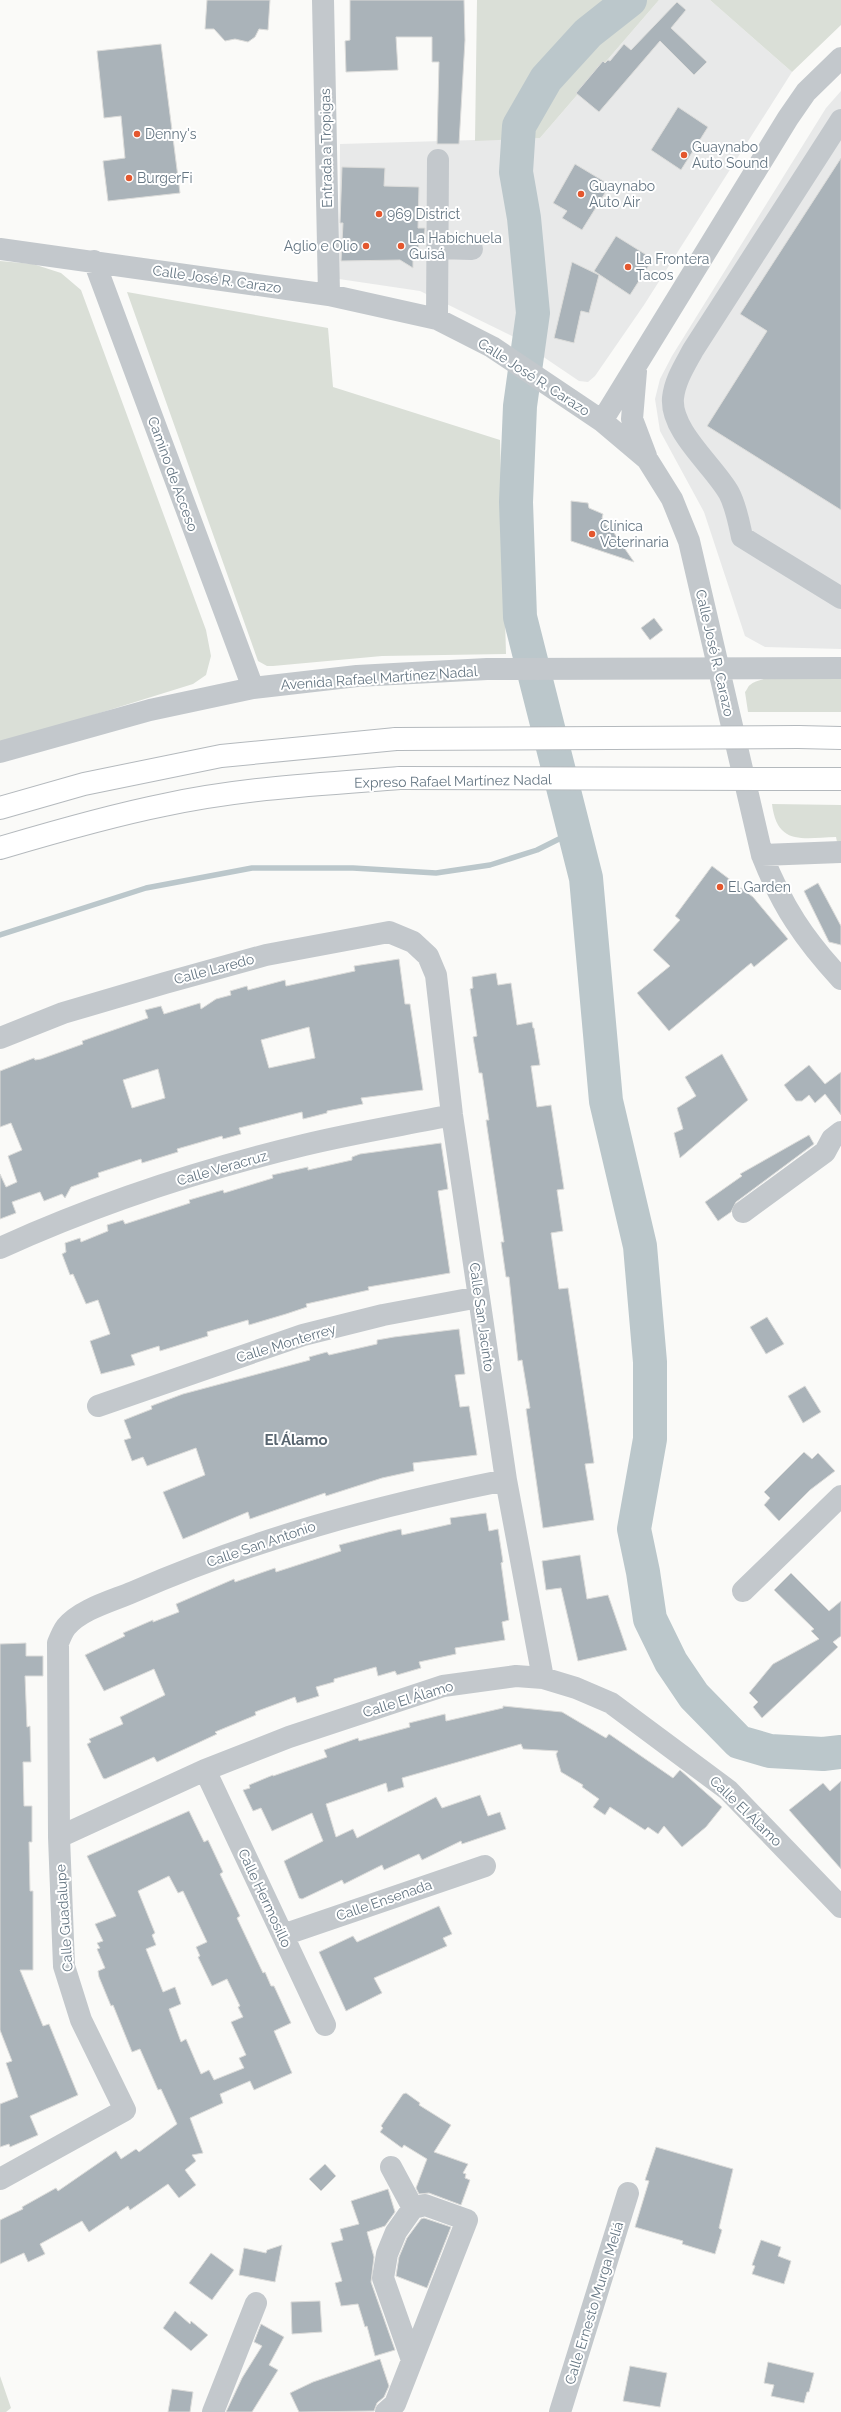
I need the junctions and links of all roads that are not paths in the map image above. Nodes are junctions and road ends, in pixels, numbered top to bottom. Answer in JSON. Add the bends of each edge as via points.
{"nodes":[{"id":1,"x":323,"y":0,"type":"edge"},
{"id":2,"x":841,"y":58,"type":"edge"},
{"id":3,"x":841,"y":120,"type":"edge"},
{"id":4,"x":438,"y":160,"type":"dead end"},
{"id":5,"x":438,"y":248,"type":"junction"},
{"id":6,"x":0,"y":249,"type":"edge"},
{"id":7,"x":472,"y":249,"type":"dead end"},
{"id":8,"x":94,"y":261,"type":"junction"},
{"id":9,"x":329,"y":295,"type":"junction"},
{"id":10,"x":437,"y":319,"type":"junction"},
{"id":11,"x":636,"y":366,"type":"junction"},
{"id":12,"x":602,"y":421,"type":"junction"},
{"id":13,"x":647,"y":459,"type":"junction"},
{"id":14,"x":841,"y":598,"type":"edge"},
{"id":15,"x":841,"y":668,"type":"edge"},
{"id":16,"x":719,"y":670,"type":"junction"},
{"id":17,"x":252,"y":688,"type":"junction"},
{"id":18,"x":841,"y":738,"type":"edge"},
{"id":19,"x":0,"y":752,"type":"edge"},
{"id":20,"x":841,"y":779,"type":"edge"},
{"id":21,"x":0,"y":808,"type":"edge"},
{"id":22,"x":0,"y":848,"type":"edge"},
{"id":23,"x":841,"y":852,"type":"edge"},
{"id":24,"x":762,"y":855,"type":"junction"},
{"id":25,"x":428,"y":956,"type":"joint"},
{"id":26,"x":841,"y":978,"type":"edge"},
{"id":27,"x":0,"y":1038,"type":"edge"},
{"id":28,"x":452,"y":1115,"type":"junction"},
{"id":29,"x":841,"y":1132,"type":"edge"},
{"id":30,"x":743,"y":1212,"type":"dead end"},
{"id":31,"x":0,"y":1248,"type":"edge"},
{"id":32,"x":479,"y":1297,"type":"junction"},
{"id":33,"x":98,"y":1406,"type":"dead end"},
{"id":34,"x":506,"y":1480,"type":"junction"},
{"id":35,"x":841,"y":1496,"type":"edge"},
{"id":36,"x":743,"y":1591,"type":"dead end"},
{"id":37,"x":58,"y":1666,"type":"joint"},
{"id":38,"x":544,"y":1678,"type":"junction"},
{"id":39,"x":205,"y":1770,"type":"junction"},
{"id":40,"x":59,"y":1837,"type":"junction"},
{"id":41,"x":485,"y":1866,"type":"dead end"},
{"id":42,"x":841,"y":1907,"type":"edge"},
{"id":43,"x":283,"y":1935,"type":"junction"},
{"id":44,"x":325,"y":2025,"type":"dead end"},
{"id":45,"x":390,"y":2167,"type":"dead end"},
{"id":46,"x":0,"y":2179,"type":"edge"},
{"id":47,"x":628,"y":2193,"type":"dead end"},
{"id":48,"x":413,"y":2208,"type":"junction"},
{"id":49,"x":256,"y":2303,"type":"dead end"},
{"id":50,"x":412,"y":2360,"type":"junction"},
{"id":51,"x":213,"y":2412,"type":"edge"},
{"id":52,"x":386,"y":2412,"type":"edge"},
{"id":53,"x":560,"y":2412,"type":"edge"}],
"edges":[{"from":1,"to":9,"type":"street","name":"Entrada a Tropigas"},
{"from":2,"to":11,"type":"street","via":[[806,92],[788,118]]},
{"from":3,"to":14,"type":"street","via":[[693,350],[678,377],[673,398],[674,410],[687,438],[730,494],[742,537]]},
{"from":4,"to":5,"type":"street"},
{"from":5,"to":7,"type":"street"},
{"from":5,"to":10,"type":"street"},
{"from":6,"to":8,"type":"street","name":"Calle José R. Carazo"},
{"from":8,"to":9,"type":"street","name":"Calle José R. Carazo"},
{"from":8,"to":17,"type":"street","name":"Camino de Acceso"},
{"from":9,"to":10,"type":"street","name":"Calle José R. Carazo"},
{"from":10,"to":12,"type":"street","name":"Calle José R. Carazo","via":[[492,347]]},
{"from":11,"to":12,"type":"street"},
{"from":11,"to":13,"type":"street","via":[[632,419]]},
{"from":12,"to":13,"type":"street","name":"Calle José R. Carazo"},
{"from":13,"to":16,"type":"street","name":"Calle José R. Carazo","via":[[672,499],[689,541]]},
{"from":15,"to":16,"type":"street","name":"Avenida Rafael Martínez Nadal"},
{"from":16,"to":17,"type":"street","name":"Avenida Rafael Martínez Nadal","via":[[487,669],[357,676]]},
{"from":16,"to":24,"type":"street","name":"Calle José R. Carazo"},
{"from":17,"to":19,"type":"street","name":"Avenida Rafael Martínez Nadal","via":[[150,710]]},
{"from":18,"to":21,"type":"highway","bridge":true,"via":[[396,739],[221,756],[84,784]]},
{"from":20,"to":22,"type":"highway","name":"Expreso Rafael Martínez Nadal","bridge":true,"via":[[400,778],[293,786],[166,804],[70,827]]},
{"from":23,"to":24,"type":"street"},
{"from":24,"to":26,"type":"street","name":"Calle José R. Carazo","via":[[782,900],[805,939]]},
{"from":25,"to":27,"type":"street","name":"Calle Laredo","via":[[413,942],[388,932],[274,954],[165,983],[63,1013]]},
{"from":25,"to":28,"type":"street","name":"Calle San Jacinto","via":[[436,975]]},
{"from":28,"to":31,"type":"street","name":"Calle Veracruz","via":[[304,1145],[182,1178],[51,1225]]},
{"from":28,"to":32,"type":"street","name":"Calle San Jacinto"},
{"from":29,"to":30,"type":"street","via":[[832,1139],[825,1152]]},
{"from":32,"to":33,"type":"street","name":"Calle Monterrey","via":[[383,1315],[302,1335]]},
{"from":32,"to":34,"type":"street","name":"Calle San Jacinto"},
{"from":34,"to":37,"type":"street","name":"Calle San Antonio","via":[[341,1517],[274,1538],[156,1582],[82,1614],[66,1627],[58,1643]]},
{"from":34,"to":38,"type":"street","name":"Calle San Jacinto"},
{"from":35,"to":36,"type":"street"},
{"from":37,"to":40,"type":"street","name":"Calle Guadalupe"},
{"from":38,"to":39,"type":"street","name":"Calle El Álamo","via":[[516,1676],[442,1686],[289,1737]]},
{"from":38,"to":42,"type":"street","name":"Calle El Álamo","via":[[611,1703],[728,1790]]},
{"from":39,"to":40,"type":"street","name":"Calle El Álamo"},
{"from":39,"to":43,"type":"street","name":"Calle Hermosillo"},
{"from":40,"to":46,"type":"street","name":"Calle Guadalupe","via":[[64,1966],[81,2020],[125,2110]]},
{"from":41,"to":43,"type":"street","name":"Calle Ensenada"},
{"from":43,"to":44,"type":"street","name":"Calle Hermosillo"},
{"from":45,"to":48,"type":"street"},
{"from":47,"to":53,"type":"street","name":"Calle Ernesto Murga Meliá"},
{"from":48,"to":50,"type":"street","via":[[396,2232],[387,2254],[383,2278]]},
{"from":48,"to":50,"type":"street","via":[[425,2205],[467,2220]]},
{"from":49,"to":51,"type":"street"},
{"from":50,"to":52,"type":"street","via":[[395,2404]]}]}
